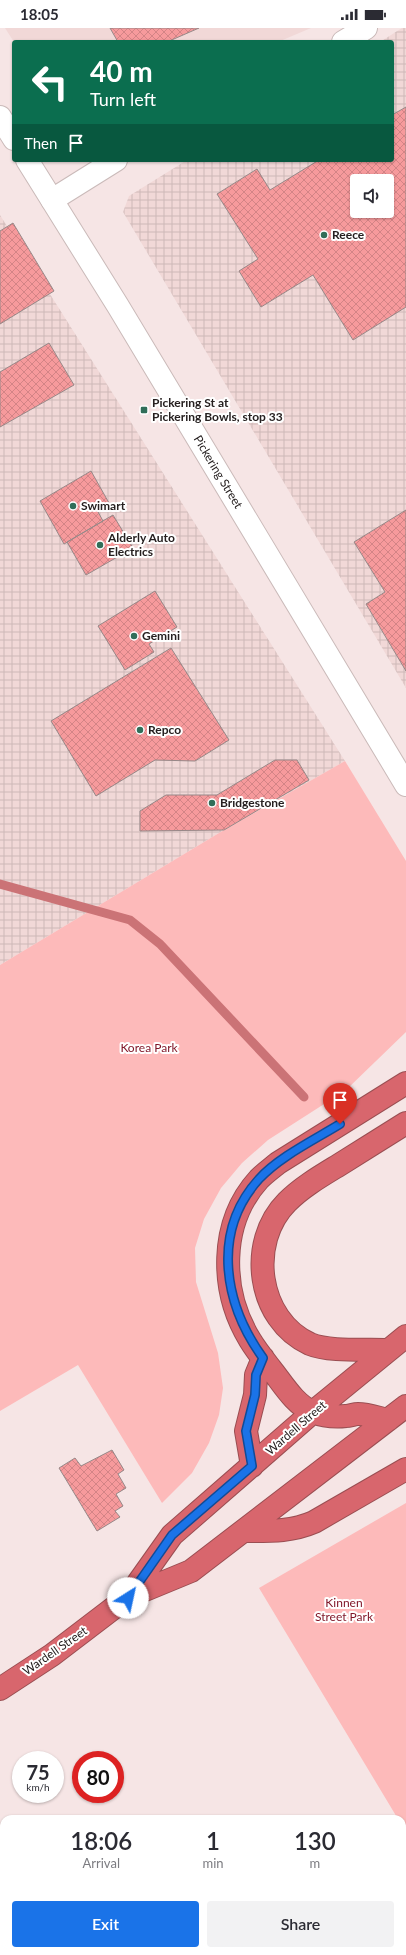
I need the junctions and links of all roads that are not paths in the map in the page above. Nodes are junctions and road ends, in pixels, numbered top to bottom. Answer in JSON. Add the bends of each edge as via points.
{"nodes":[{"id":1,"x":366,"y":28,"type":"edge"},
{"id":2,"x":346,"y":40,"type":"edge"},
{"id":3,"x":0,"y":117,"type":"edge"},
{"id":4,"x":12,"y":136,"type":"edge"},
{"id":5,"x":28,"y":162,"type":"edge"},
{"id":6,"x":113,"y":162,"type":"edge"},
{"id":7,"x":52,"y":200,"type":"junction"},
{"id":8,"x":406,"y":785,"type":"edge"},
{"id":9,"x":406,"y":1083,"type":"edge"},
{"id":10,"x":406,"y":1124,"type":"edge"},
{"id":11,"x":406,"y":1336,"type":"edge"},
{"id":12,"x":388,"y":1350,"type":"junction"},
{"id":13,"x":263,"y":1358,"type":"junction"},
{"id":14,"x":406,"y":1406,"type":"edge"},
{"id":15,"x":313,"y":1412,"type":"junction"},
{"id":16,"x":388,"y":1420,"type":"junction"},
{"id":17,"x":252,"y":1466,"type":"junction"},
{"id":18,"x":406,"y":1469,"type":"edge"},
{"id":19,"x":245,"y":1531,"type":"junction"},
{"id":20,"x":128,"y":1598,"type":"junction"},
{"id":21,"x":0,"y":1689,"type":"edge"}],
"edges":[{"from":1,"to":2,"type":"main road"},
{"from":3,"to":4,"type":"main road"},
{"from":5,"to":7,"type":"main road","name":"Pickering Street"},
{"from":6,"to":7,"type":"main road"},
{"from":7,"to":8,"type":"main road","name":"Pickering Street"},
{"from":9,"to":13,"type":"highway","via":[[278,1163],[259,1179],[244,1201],[232,1226],[227,1253],[228,1279],[242,1323]]},
{"from":10,"to":12,"type":"highway","via":[[314,1181],[286,1203],[274,1219],[266,1237],[262,1256],[262,1278],[268,1297],[277,1316],[298,1337],[323,1348]]},
{"from":11,"to":12,"type":"highway","name":"Wardell Street"},
{"from":12,"to":15,"type":"highway","name":"Wardell Street"},
{"from":13,"to":15,"type":"highway","via":[[294,1399]]},
{"from":13,"to":17,"type":"highway","via":[[256,1375],[255,1395],[246,1431]]},
{"from":14,"to":16,"type":"highway","name":"Wardell Street"},
{"from":15,"to":16,"type":"highway","via":[[332,1416],[358,1414]]},
{"from":15,"to":17,"type":"highway","name":"Wardell Street"},
{"from":16,"to":19,"type":"highway","name":"Wardell Street"},
{"from":17,"to":20,"type":"highway","name":"Wardell Street","via":[[172,1535]]},
{"from":18,"to":19,"type":"highway","via":[[301,1528],[288,1531]]},
{"from":19,"to":20,"type":"highway","name":"Wardell Street","via":[[192,1571]]},
{"from":20,"to":21,"type":"highway","name":"Wardell Street","via":[[52,1655]]}]}
